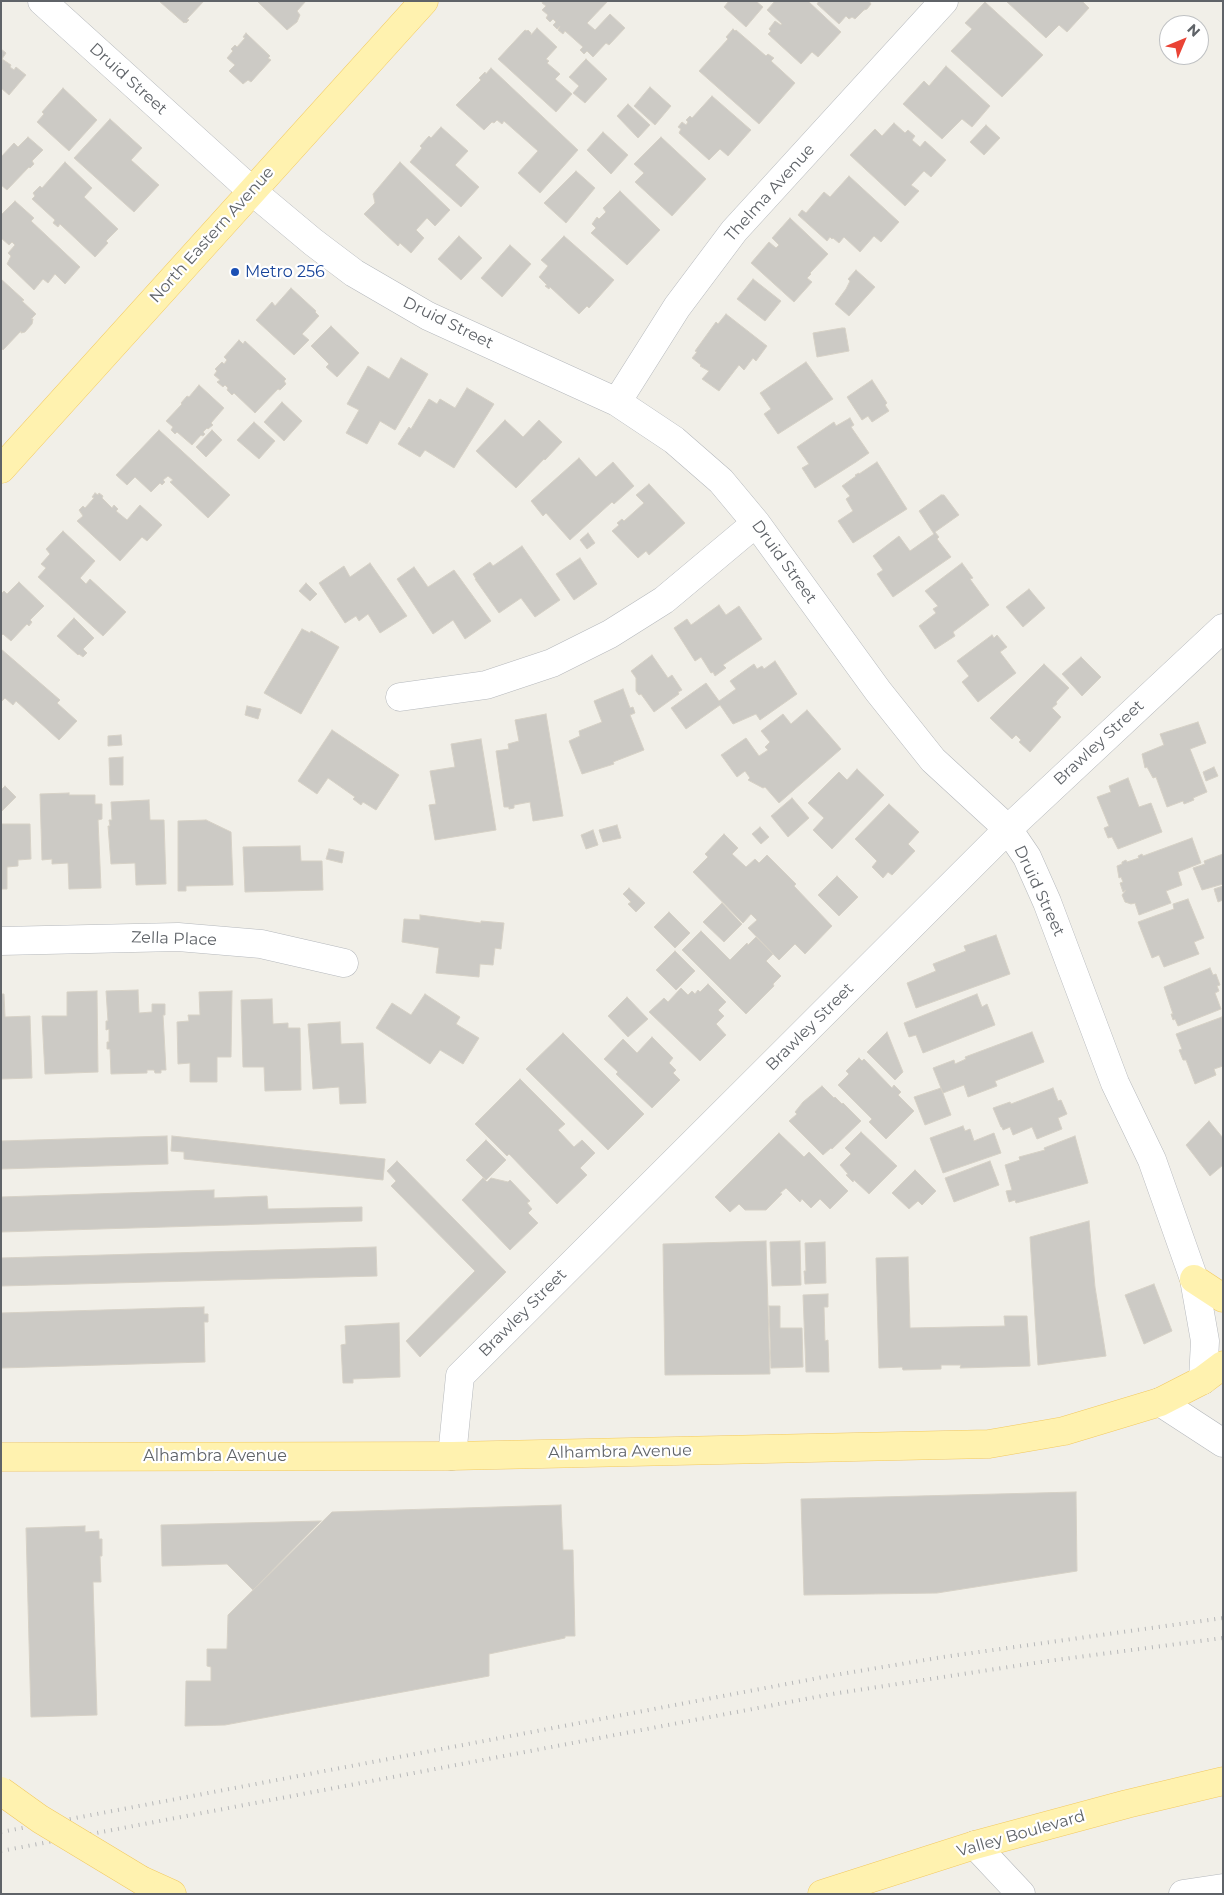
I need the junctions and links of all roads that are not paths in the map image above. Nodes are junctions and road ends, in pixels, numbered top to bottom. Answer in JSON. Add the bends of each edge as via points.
{"nodes":[{"id":1,"x":42,"y":1,"type":"edge"},
{"id":2,"x":424,"y":1,"type":"edge"},
{"id":3,"x":944,"y":1,"type":"edge"},
{"id":4,"x":252,"y":191,"type":"junction"},
{"id":5,"x":617,"y":402,"type":"junction"},
{"id":6,"x":1,"y":469,"type":"edge"},
{"id":7,"x":756,"y":522,"type":"junction"},
{"id":8,"x":1223,"y":628,"type":"edge"},
{"id":9,"x":400,"y":697,"type":"dead end"},
{"id":10,"x":1008,"y":829,"type":"junction"},
{"id":11,"x":1,"y":941,"type":"edge"},
{"id":12,"x":344,"y":963,"type":"dead end"},
{"id":13,"x":1194,"y":1279,"type":"junction"},
{"id":14,"x":1223,"y":1298,"type":"edge"},
{"id":15,"x":1213,"y":1372,"type":"edge"},
{"id":16,"x":1160,"y":1402,"type":"junction"},
{"id":17,"x":1223,"y":1443,"type":"edge"},
{"id":18,"x":452,"y":1456,"type":"junction"},
{"id":19,"x":1,"y":1457,"type":"edge"},
{"id":20,"x":1223,"y":1781,"type":"edge"},
{"id":21,"x":1,"y":1791,"type":"edge"},
{"id":22,"x":975,"y":1846,"type":"junction"},
{"id":23,"x":1223,"y":1888,"type":"edge"},
{"id":24,"x":172,"y":1894,"type":"edge"},
{"id":25,"x":822,"y":1894,"type":"edge"},
{"id":26,"x":1022,"y":1894,"type":"edge"},
{"id":27,"x":1183,"y":1894,"type":"edge"}],
"edges":[{"from":1,"to":4,"type":"street","name":"Druid Street"},
{"from":2,"to":4,"type":"main road","name":"North Eastern Avenue"},
{"from":3,"to":5,"type":"street","name":"Thelma Avenue","via":[[734,231],[677,307]]},
{"from":4,"to":5,"type":"street","name":"Druid Street","via":[[354,273],[420,311]]},
{"from":4,"to":6,"type":"main road","name":"North Eastern Avenue"},
{"from":5,"to":7,"type":"street","name":"Druid Street","via":[[674,440],[722,481]]},
{"from":7,"to":9,"type":"street","via":[[664,600],[610,634],[552,664],[486,685]]},
{"from":7,"to":10,"type":"street","name":"Druid Street","via":[[878,691],[933,760]]},
{"from":8,"to":10,"type":"street","name":"Brawley Street"},
{"from":10,"to":13,"type":"street","name":"Druid Street","via":[[1027,857],[1047,902],[1114,1083],[1152,1160]]},
{"from":10,"to":18,"type":"street","name":"Brawley Street","via":[[460,1376]]},
{"from":11,"to":12,"type":"street","name":"Zella Place","via":[[178,937],[260,944]]},
{"from":13,"to":14,"type":"main road"},
{"from":13,"to":15,"type":"street","name":"Druid Street"},
{"from":15,"to":16,"type":"main road","name":"Alhambra Avenue"},
{"from":16,"to":17,"type":"street"},
{"from":16,"to":18,"type":"main road","name":"Alhambra Avenue","via":[[1064,1431],[989,1444]]},
{"from":18,"to":19,"type":"main road","name":"Alhambra Avenue"},
{"from":20,"to":22,"type":"main road","name":"Valley Boulevard"},
{"from":21,"to":24,"type":"main road","bridge":true,"via":[[141,1880]]},
{"from":22,"to":25,"type":"main road","name":"Valley Boulevard"},
{"from":22,"to":26,"type":"street"},
{"from":23,"to":27,"type":"street"}]}
